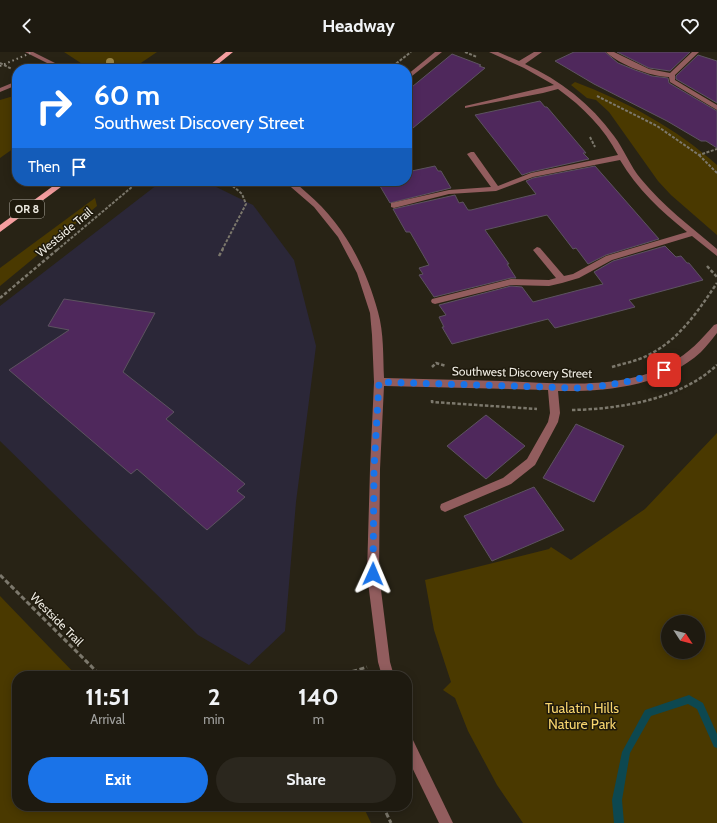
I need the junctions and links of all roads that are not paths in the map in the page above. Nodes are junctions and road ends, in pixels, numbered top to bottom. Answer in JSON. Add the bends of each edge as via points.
{"nodes":[{"id":1,"x":28,"y":52,"type":"edge"},
{"id":2,"x":230,"y":52,"type":"edge"},
{"id":3,"x":439,"y":52,"type":"edge"},
{"id":4,"x":492,"y":52,"type":"edge"},
{"id":5,"x":539,"y":52,"type":"edge"},
{"id":6,"x":609,"y":52,"type":"edge"},
{"id":7,"x":696,"y":52,"type":"edge"},
{"id":8,"x":521,"y":63,"type":"junction"},
{"id":9,"x":54,"y":64,"type":"edge"},
{"id":10,"x":214,"y":64,"type":"edge"},
{"id":11,"x":412,"y":74,"type":"edge"},
{"id":12,"x":672,"y":75,"type":"junction"},
{"id":13,"x":12,"y":84,"type":"edge"},
{"id":14,"x":559,"y":86,"type":"junction"},
{"id":15,"x":0,"y":90,"type":"edge"},
{"id":16,"x":467,"y":107,"type":"dead end"},
{"id":17,"x":717,"y":108,"type":"edge"},
{"id":18,"x":471,"y":154,"type":"dead end"},
{"id":19,"x":622,"y":156,"type":"junction"},
{"id":20,"x":58,"y":186,"type":"edge"},
{"id":21,"x":294,"y":186,"type":"edge"},
{"id":22,"x":496,"y":188,"type":"junction"},
{"id":23,"x":394,"y":205,"type":"dead end"},
{"id":24,"x":0,"y":229,"type":"edge"},
{"id":25,"x":694,"y":233,"type":"junction"},
{"id":26,"x":537,"y":250,"type":"dead end"},
{"id":27,"x":717,"y":253,"type":"edge"},
{"id":28,"x":562,"y":280,"type":"junction"},
{"id":29,"x":435,"y":301,"type":"dead end"},
{"id":30,"x":717,"y":327,"type":"edge"},
{"id":31,"x":379,"y":382,"type":"junction"},
{"id":32,"x":552,"y":387,"type":"junction"},
{"id":33,"x":445,"y":507,"type":"dead end"},
{"id":34,"x":387,"y":671,"type":"edge"},
{"id":35,"x":412,"y":753,"type":"edge"},
{"id":36,"x":446,"y":823,"type":"edge"}],
"edges":[{"from":1,"to":9,"type":"street"},
{"from":2,"to":10,"type":"main road"},
{"from":3,"to":11,"type":"street"},
{"from":4,"to":8,"type":"street"},
{"from":5,"to":8,"type":"street"},
{"from":6,"to":12,"type":"street","via":[[646,71]]},
{"from":7,"to":12,"type":"street"},
{"from":8,"to":14,"type":"street"},
{"from":12,"to":17,"type":"street","via":[[675,84]]},
{"from":13,"to":15,"type":"street"},
{"from":14,"to":16,"type":"street"},
{"from":14,"to":19,"type":"street","via":[[592,114]]},
{"from":18,"to":22,"type":"street"},
{"from":19,"to":22,"type":"street","via":[[531,175]]},
{"from":19,"to":25,"type":"street","via":[[646,190]]},
{"from":20,"to":24,"type":"main road","number":"OR 8"},
{"from":21,"to":31,"type":"street","via":[[317,205],[341,236],[361,273],[374,313]]},
{"from":22,"to":23,"type":"street","via":[[449,192]]},
{"from":25,"to":27,"type":"street"},
{"from":25,"to":28,"type":"street","via":[[609,258],[583,273]]},
{"from":26,"to":28,"type":"street"},
{"from":28,"to":29,"type":"street","via":[[549,283],[511,282]]},
{"from":30,"to":32,"type":"street","name":"Southwest Discovery Street","via":[[689,357],[655,374],[616,384],[577,388]]},
{"from":31,"to":32,"type":"street","name":"Southwest Discovery Street"},
{"from":31,"to":34,"type":"street","via":[[374,469],[373,574]]},
{"from":32,"to":33,"type":"street","via":[[555,412],[553,422],[530,462],[507,481]]},
{"from":35,"to":36,"type":"street"}]}
